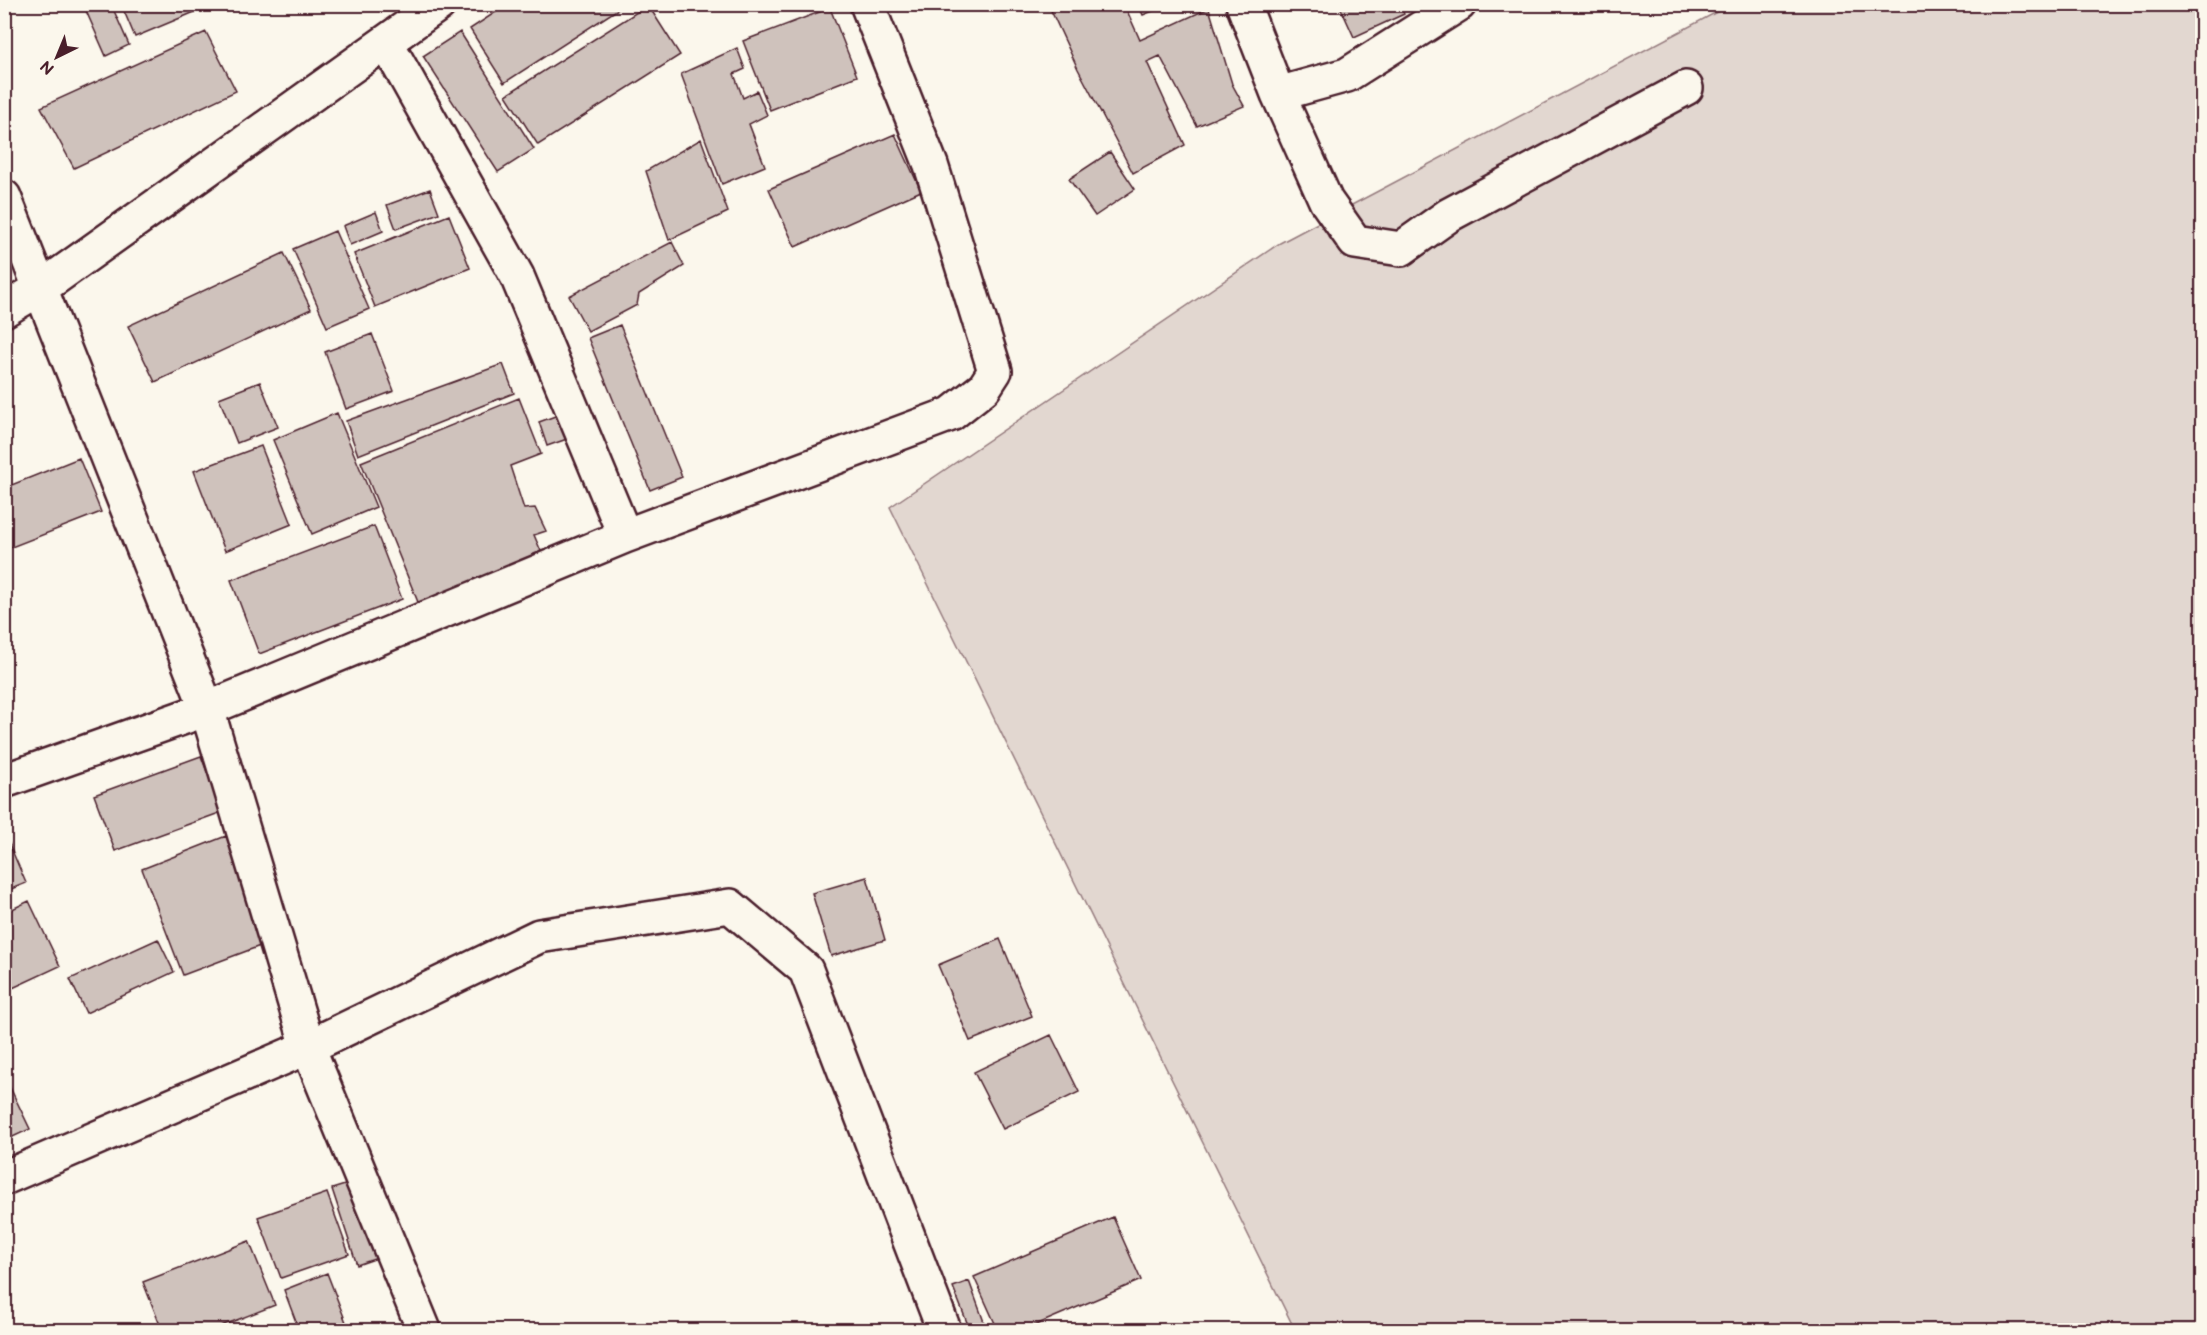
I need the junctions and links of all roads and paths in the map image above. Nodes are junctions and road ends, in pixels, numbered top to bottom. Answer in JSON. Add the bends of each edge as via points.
{"nodes":[{"id":1,"x":867,"y":4,"type":"edge"},
{"id":2,"x":1243,"y":4,"type":"edge"},
{"id":3,"x":1459,"y":4,"type":"edge"},
{"id":4,"x":427,"y":8,"type":"edge"},
{"id":5,"x":386,"y":42,"type":"junction"},
{"id":6,"x":1686,"y":88,"type":"dead end"},
{"id":7,"x":1278,"y":94,"type":"junction"},
{"id":8,"x":4,"y":197,"type":"edge"},
{"id":9,"x":41,"y":288,"type":"junction"},
{"id":10,"x":4,"y":310,"type":"edge"},
{"id":11,"x":625,"y":536,"type":"junction"},
{"id":12,"x":207,"y":709,"type":"junction"},
{"id":13,"x":4,"y":781,"type":"edge"},
{"id":14,"x":308,"y":1047,"type":"junction"},
{"id":15,"x":4,"y":1178,"type":"edge"},
{"id":16,"x":424,"y":1330,"type":"edge"},
{"id":17,"x":944,"y":1330,"type":"edge"}],
"edges":[{"from":1,"to":11,"type":"street","via":[[931,165],[995,371],[984,388],[951,414]]},
{"from":2,"to":7,"type":"street"},
{"from":3,"to":7,"type":"street","via":[[1347,75]]},
{"from":4,"to":5,"type":"street"},
{"from":5,"to":9,"type":"street"},
{"from":5,"to":11,"type":"street","via":[[517,276]]},
{"from":6,"to":7,"type":"street","via":[[1449,215],[1401,249],[1355,242],[1326,201]]},
{"from":8,"to":9,"type":"street"},
{"from":9,"to":10,"type":"street"},
{"from":9,"to":12,"type":"street"},
{"from":11,"to":12,"type":"street"},
{"from":12,"to":13,"type":"street"},
{"from":12,"to":14,"type":"street"},
{"from":14,"to":15,"type":"street"},
{"from":14,"to":16,"type":"street"},
{"from":14,"to":17,"type":"street","via":[[539,936],[730,906],[806,970]]}]}
